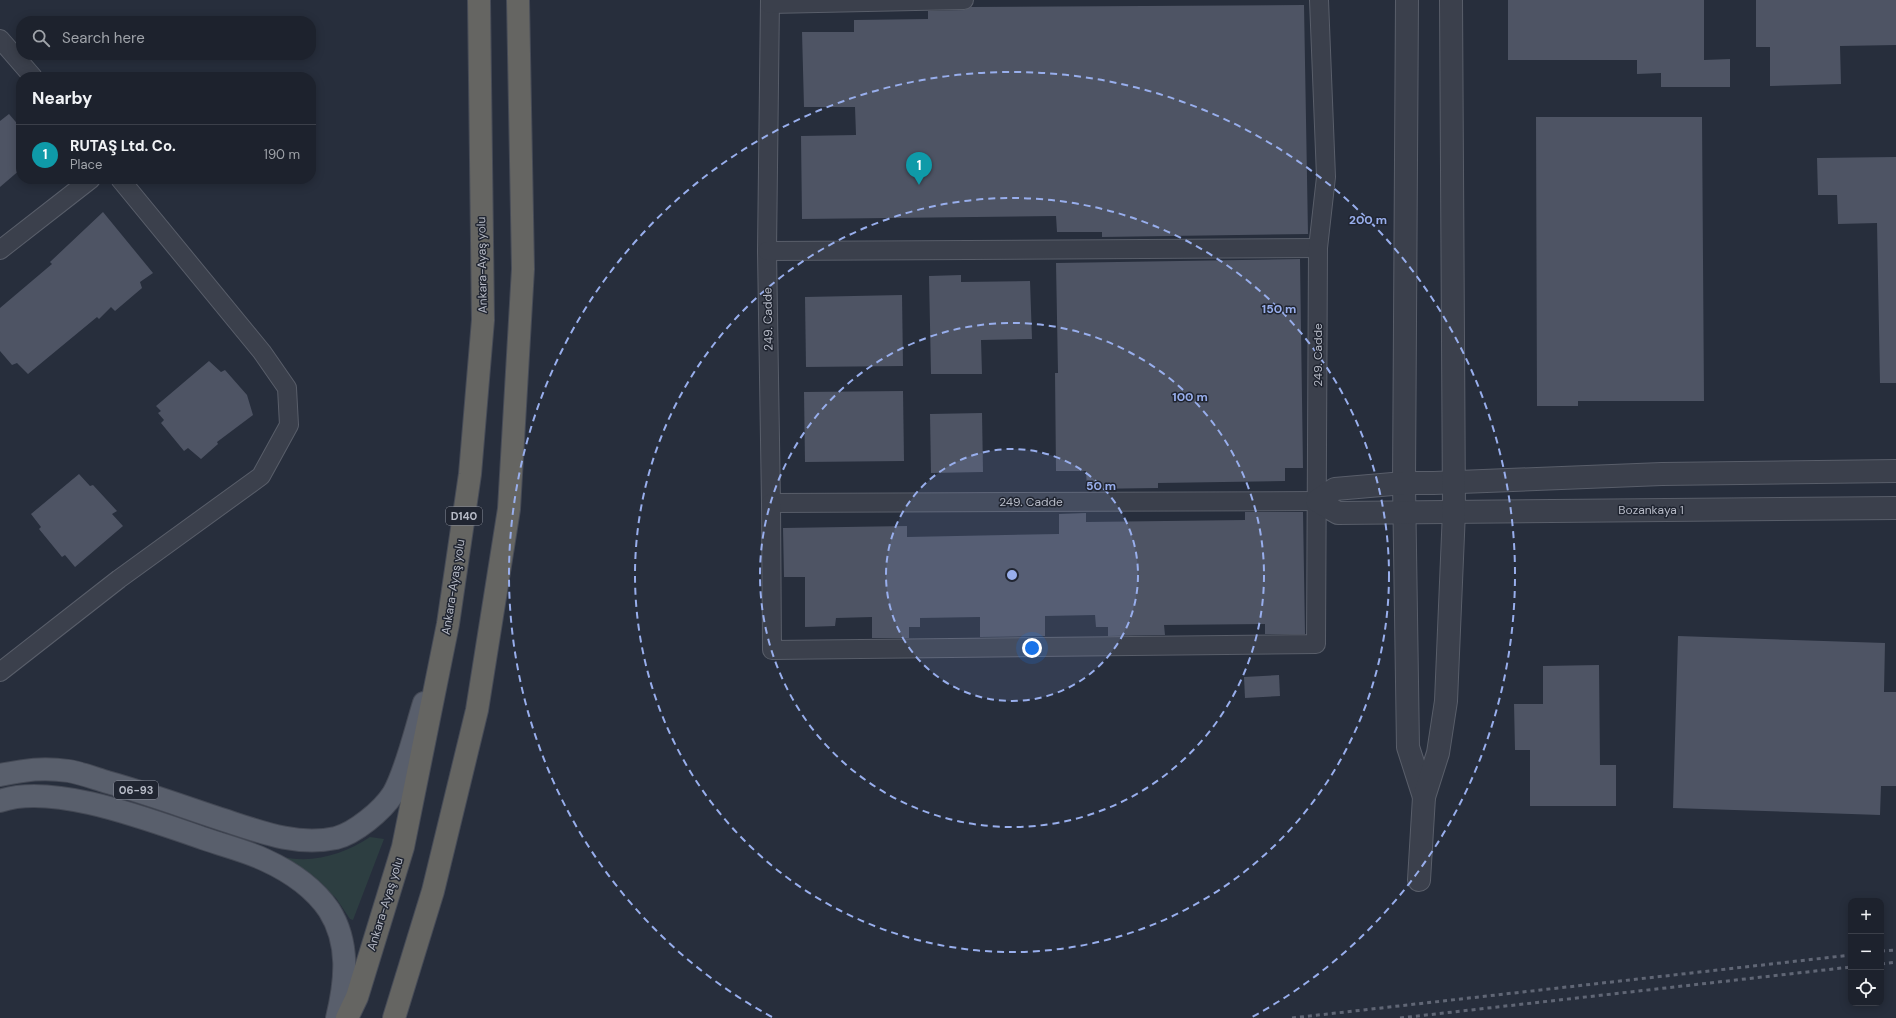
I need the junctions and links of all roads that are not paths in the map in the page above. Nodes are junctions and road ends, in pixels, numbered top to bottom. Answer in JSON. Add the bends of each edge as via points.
{"nodes":[{"id":1,"x":479,"y":0,"type":"edge"},
{"id":2,"x":518,"y":0,"type":"edge"},
{"id":3,"x":964,"y":0,"type":"edge"},
{"id":4,"x":1319,"y":0,"type":"edge"},
{"id":5,"x":1407,"y":0,"type":"edge"},
{"id":6,"x":1451,"y":0,"type":"edge"},
{"id":7,"x":770,"y":2,"type":"edge"},
{"id":8,"x":0,"y":39,"type":"edge"},
{"id":9,"x":16,"y":57,"type":"edge"},
{"id":10,"x":18,"y":60,"type":"edge"},
{"id":11,"x":29,"y":72,"type":"edge"},
{"id":12,"x":85,"y":184,"type":"edge"},
{"id":13,"x":124,"y":184,"type":"edge"},
{"id":14,"x":1318,"y":248,"type":"junction"},
{"id":15,"x":0,"y":250,"type":"edge"},
{"id":16,"x":767,"y":251,"type":"junction"},
{"id":17,"x":1896,"y":471,"type":"edge"},
{"id":18,"x":1454,"y":482,"type":"junction"},
{"id":19,"x":1404,"y":483,"type":"junction"},
{"id":20,"x":1317,"y":500,"type":"junction"},
{"id":21,"x":771,"y":503,"type":"junction"},
{"id":22,"x":1896,"y":508,"type":"edge"},
{"id":23,"x":1454,"y":512,"type":"junction"},
{"id":24,"x":1406,"y":513,"type":"junction"},
{"id":25,"x":448,"y":624,"type":"junction"},
{"id":26,"x":0,"y":672,"type":"edge"},
{"id":27,"x":0,"y":775,"type":"edge"},
{"id":28,"x":1424,"y":797,"type":"junction"},
{"id":29,"x":0,"y":801,"type":"edge"},
{"id":30,"x":1419,"y":880,"type":"dead end"},
{"id":31,"x":337,"y":1018,"type":"edge"},
{"id":32,"x":347,"y":1018,"type":"edge"},
{"id":33,"x":394,"y":1018,"type":"edge"}],
"edges":[{"from":1,"to":25,"type":"highway","name":"Ankara-Ayaş yolu","number":"D140","via":[[483,320],[470,474]]},
{"from":2,"to":33,"type":"highway","via":[[523,268],[508,509],[477,710],[432,891]]},
{"from":3,"to":7,"type":"street"},
{"from":4,"to":14,"type":"street","name":"249. Cadde","via":[[1326,177]]},
{"from":5,"to":19,"type":"street"},
{"from":6,"to":18,"type":"street"},
{"from":7,"to":16,"type":"street","name":"249. Cadde"},
{"from":8,"to":9,"type":"street"},
{"from":10,"to":11,"type":"street"},
{"from":12,"to":15,"type":"street"},
{"from":13,"to":26,"type":"street","via":[[262,352],[287,388],[289,425],[261,476],[119,579]]},
{"from":14,"to":16,"type":"street"},
{"from":14,"to":20,"type":"street","name":"249. Cadde"},
{"from":16,"to":21,"type":"street","name":"249. Cadde"},
{"from":17,"to":18,"type":"street","via":[[1662,474]]},
{"from":18,"to":19,"type":"street"},
{"from":18,"to":23,"type":"street"},
{"from":19,"to":20,"type":"street","via":[[1334,489]]},
{"from":19,"to":24,"type":"street"},
{"from":20,"to":21,"type":"street","name":"249. Cadde"},
{"from":20,"to":21,"type":"street","via":[[1316,644],[772,650]]},
{"from":20,"to":24,"type":"street","name":"Bozankaya 1","via":[[1338,513]]},
{"from":22,"to":23,"type":"street","name":"Bozankaya 1"},
{"from":23,"to":24,"type":"street","name":"Bozankaya 1"},
{"from":23,"to":28,"type":"street","via":[[1446,701],[1438,753]]},
{"from":24,"to":28,"type":"street","via":[[1408,747]]},
{"from":25,"to":27,"type":"main road","number":"06-93","via":[[393,794],[375,814],[358,827],[337,837],[294,840],[268,835],[127,787],[70,772],[40,768]]},
{"from":25,"to":32,"type":"highway","name":"Ankara-Ayaş yolu","number":"D140","via":[[403,847],[357,997]]},
{"from":28,"to":30,"type":"street"},
{"from":29,"to":31,"type":"main road","number":"06-93","via":[[24,795],[74,800],[175,829],[265,860],[293,875],[313,891],[329,910],[342,937],[345,959]]}]}
